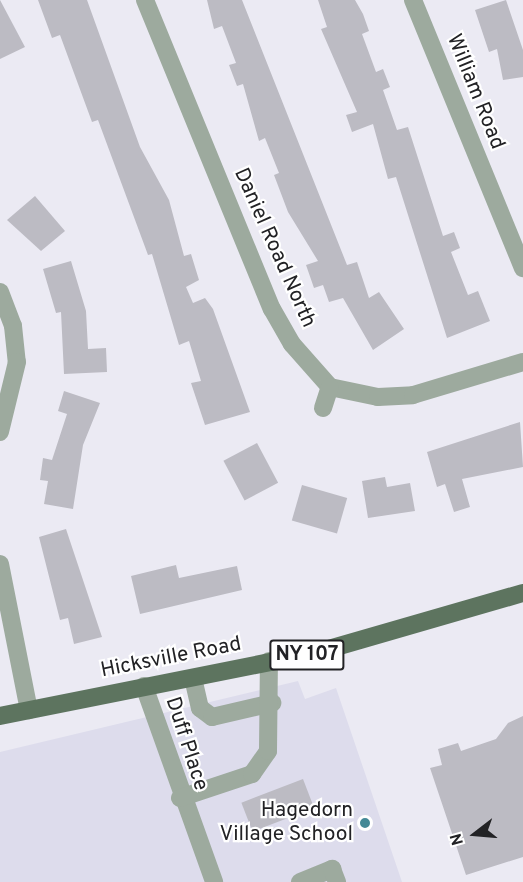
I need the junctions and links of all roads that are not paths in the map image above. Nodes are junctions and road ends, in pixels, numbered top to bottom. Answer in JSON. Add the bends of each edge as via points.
{"nodes":[{"id":1,"x":145,"y":0,"type":"edge"},
{"id":2,"x":413,"y":0,"type":"edge"},
{"id":3,"x":523,"y":268,"type":"edge"},
{"id":4,"x":0,"y":292,"type":"edge"},
{"id":5,"x":523,"y":362,"type":"edge"},
{"id":6,"x":330,"y":387,"type":"junction"},
{"id":7,"x":323,"y":408,"type":"dead end"},
{"id":8,"x":0,"y":432,"type":"edge"},
{"id":9,"x":0,"y":564,"type":"edge"},
{"id":10,"x":523,"y":593,"type":"edge"},
{"id":11,"x":269,"y":661,"type":"junction"},
{"id":12,"x":193,"y":678,"type":"junction"},
{"id":13,"x":135,"y":688,"type":"junction"},
{"id":14,"x":272,"y":703,"type":"junction"},
{"id":15,"x":28,"y":710,"type":"junction"},
{"id":16,"x":0,"y":716,"type":"edge"},
{"id":17,"x":180,"y":798,"type":"junction"},
{"id":18,"x":214,"y":882,"type":"edge"},
{"id":19,"x":300,"y":882,"type":"edge"},
{"id":20,"x":337,"y":882,"type":"edge"}],
"edges":[{"from":1,"to":6,"type":"street","name":"Daniel Road North","via":[[273,309],[292,344]]},
{"from":2,"to":3,"type":"street","name":"William Road"},
{"from":4,"to":8,"type":"street","via":[[13,326],[17,362]]},
{"from":5,"to":6,"type":"street","via":[[413,395],[378,398]]},
{"from":6,"to":7,"type":"street"},
{"from":9,"to":15,"type":"street"},
{"from":10,"to":11,"type":"main road","name":"Hicksville Road","number":"NY 107","via":[[315,653]]},
{"from":11,"to":12,"type":"main road","name":"Hicksville Road","number":"NY 107"},
{"from":11,"to":14,"type":"street"},
{"from":12,"to":13,"type":"main road","name":"Hicksville Road","number":"NY 107"},
{"from":12,"to":14,"type":"street","via":[[200,708],[212,717]]},
{"from":13,"to":15,"type":"main road","name":"Hicksville Road"},
{"from":13,"to":17,"type":"street","name":"Duff Place"},
{"from":14,"to":17,"type":"street","via":[[268,751],[252,774]]},
{"from":15,"to":16,"type":"main road","name":"Hicksville Road"},
{"from":17,"to":18,"type":"street","name":"Duff Place"},
{"from":19,"to":20,"type":"street","via":[[332,869]]}]}
